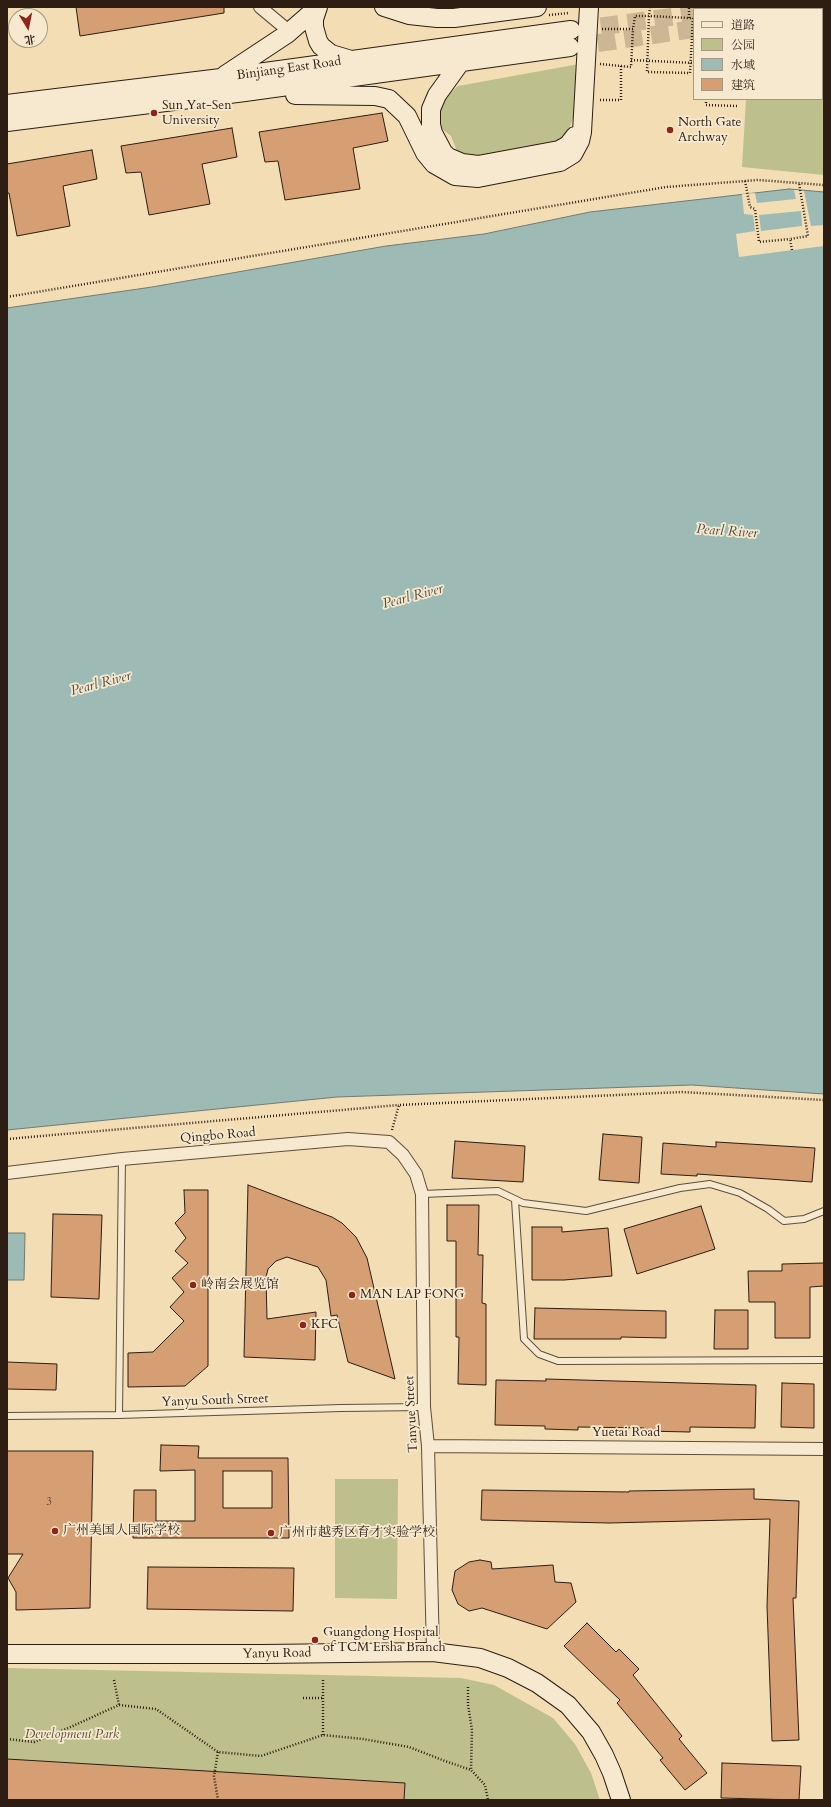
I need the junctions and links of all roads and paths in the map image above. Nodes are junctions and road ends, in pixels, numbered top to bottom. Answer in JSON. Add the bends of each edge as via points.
{"nodes":[{"id":1,"x":260,"y":7,"type":"edge"},
{"id":2,"x":318,"y":7,"type":"edge"},
{"id":3,"x":384,"y":7,"type":"edge"},
{"id":4,"x":537,"y":7,"type":"edge"},
{"id":5,"x":588,"y":7,"type":"edge"},
{"id":6,"x":650,"y":7,"type":"edge"},
{"id":7,"x":689,"y":7,"type":"edge"},
{"id":8,"x":649,"y":16,"type":"junction"},
{"id":9,"x":689,"y":18,"type":"junction"},
{"id":10,"x":693,"y":18,"type":"edge"},
{"id":11,"x":598,"y":29,"type":"dead end"},
{"id":12,"x":633,"y":29,"type":"junction"},
{"id":13,"x":290,"y":32,"type":"junction"},
{"id":14,"x":693,"y":40,"type":"edge"},
{"id":15,"x":353,"y":60,"type":"junction"},
{"id":16,"x":631,"y":60,"type":"junction"},
{"id":17,"x":647,"y":61,"type":"junction"},
{"id":18,"x":460,"y":62,"type":"junction"},
{"id":19,"x":692,"y":63,"type":"edge"},
{"id":20,"x":597,"y":64,"type":"dead end"},
{"id":21,"x":621,"y":66,"type":"junction"},
{"id":22,"x":221,"y":78,"type":"junction"},
{"id":23,"x":245,"y":92,"type":"junction"},
{"id":24,"x":706,"y":100,"type":"edge"},
{"id":25,"x":7,"y":104,"type":"edge"},
{"id":26,"x":590,"y":104,"type":"junction"},
{"id":27,"x":737,"y":106,"type":"dead end"},
{"id":28,"x":7,"y":122,"type":"edge"},
{"id":29,"x":745,"y":181,"type":"junction"},
{"id":30,"x":799,"y":183,"type":"junction"},
{"id":31,"x":824,"y":185,"type":"edge"},
{"id":32,"x":790,"y":239,"type":"junction"},
{"id":33,"x":792,"y":250,"type":"dead end"},
{"id":34,"x":7,"y":297,"type":"edge"},
{"id":35,"x":824,"y":1100,"type":"edge"},
{"id":36,"x":398,"y":1105,"type":"junction"},
{"id":37,"x":7,"y":1140,"type":"edge"},
{"id":38,"x":388,"y":1142,"type":"junction"},
{"id":39,"x":122,"y":1159,"type":"junction"},
{"id":40,"x":7,"y":1173,"type":"edge"},
{"id":41,"x":422,"y":1194,"type":"junction"},
{"id":42,"x":515,"y":1200,"type":"junction"},
{"id":43,"x":824,"y":1211,"type":"edge"},
{"id":44,"x":824,"y":1360,"type":"edge"},
{"id":45,"x":424,"y":1407,"type":"junction"},
{"id":46,"x":119,"y":1415,"type":"junction"},
{"id":47,"x":7,"y":1416,"type":"edge"},
{"id":48,"x":428,"y":1446,"type":"junction"},
{"id":49,"x":824,"y":1449,"type":"edge"},
{"id":50,"x":433,"y":1652,"type":"junction"},
{"id":51,"x":7,"y":1654,"type":"edge"},
{"id":52,"x":114,"y":1680,"type":"dead end"},
{"id":53,"x":323,"y":1680,"type":"dead end"},
{"id":54,"x":468,"y":1687,"type":"dead end"},
{"id":55,"x":304,"y":1698,"type":"dead end"},
{"id":56,"x":323,"y":1698,"type":"junction"},
{"id":57,"x":119,"y":1705,"type":"junction"},
{"id":58,"x":323,"y":1735,"type":"junction"},
{"id":59,"x":7,"y":1739,"type":"edge"},
{"id":60,"x":218,"y":1752,"type":"junction"},
{"id":61,"x":471,"y":1770,"type":"junction"},
{"id":62,"x":218,"y":1800,"type":"edge"},
{"id":63,"x":488,"y":1800,"type":"edge"},
{"id":64,"x":621,"y":1800,"type":"edge"}],
"edges":[{"from":1,"to":13,"type":"street"},
{"from":2,"to":13,"type":"main road"},
{"from":2,"to":15,"type":"main road","via":[[314,27],[321,46],[331,54]]},
{"from":3,"to":4,"type":"main road","via":[[409,15],[454,18]]},
{"from":5,"to":26,"type":"main road"},
{"from":6,"to":8,"type":"path"},
{"from":7,"to":9,"type":"path"},
{"from":8,"to":9,"type":"path"},
{"from":8,"to":12,"type":"path","via":[[635,16]]},
{"from":8,"to":17,"type":"path"},
{"from":9,"to":10,"type":"path"},
{"from":11,"to":12,"type":"path"},
{"from":12,"to":16,"type":"path"},
{"from":13,"to":22,"type":"main road"},
{"from":14,"to":19,"type":"path"},
{"from":15,"to":18,"type":"main road","name":"Binjiang East Road","via":[[571,39]]},
{"from":15,"to":22,"type":"main road","name":"Binjiang East Road"},
{"from":16,"to":17,"type":"path"},
{"from":16,"to":21,"type":"path","via":[[631,67]]},
{"from":17,"to":19,"type":"path"},
{"from":17,"to":19,"type":"path","via":[[647,72],[690,73]]},
{"from":18,"to":23,"type":"main road","name":"Binjiang East Road"},
{"from":18,"to":26,"type":"main road","via":[[437,95],[430,118],[435,140],[443,152],[454,161],[471,165],[559,150],[568,145],[576,134]]},
{"from":20,"to":21,"type":"path"},
{"from":21,"to":26,"type":"path","via":[[621,100]]},
{"from":22,"to":25,"type":"main road","name":"Binjiang East Road"},
{"from":23,"to":26,"type":"main road","via":[[376,96],[389,100],[407,116],[425,153],[434,164],[455,176],[470,178],[553,164],[568,158],[580,140]]},
{"from":23,"to":28,"type":"main road","name":"Binjiang East Road"},
{"from":24,"to":27,"type":"path","via":[[706,105]]},
{"from":29,"to":30,"type":"path"},
{"from":29,"to":32,"type":"path","via":[[750,207],[755,209],[759,242]]},
{"from":29,"to":34,"type":"path","via":[[666,187]]},
{"from":30,"to":31,"type":"path"},
{"from":30,"to":32,"type":"path","via":[[808,236]]},
{"from":32,"to":33,"type":"path"},
{"from":35,"to":36,"type":"path","via":[[682,1092]]},
{"from":36,"to":37,"type":"path"},
{"from":36,"to":38,"type":"path"},
{"from":38,"to":39,"type":"street","name":"Qingbo Road","via":[[348,1139]]},
{"from":38,"to":41,"type":"street","name":"Tanyue Street","via":[[403,1155],[416,1174]]},
{"from":39,"to":40,"type":"street","name":"Qingbo Road"},
{"from":39,"to":46,"type":"lane"},
{"from":41,"to":42,"type":"lane","via":[[498,1191]]},
{"from":41,"to":45,"type":"street","name":"Tanyue Street"},
{"from":42,"to":43,"type":"lane","via":[[586,1211],[680,1188],[710,1184],[740,1193],[784,1221]]},
{"from":42,"to":44,"type":"lane","via":[[524,1339],[539,1354],[558,1361]]},
{"from":45,"to":46,"type":"lane","name":"Yanyu South Street"},
{"from":45,"to":48,"type":"street","name":"Tanyue Street"},
{"from":46,"to":47,"type":"lane","name":"Yanyu South Street"},
{"from":48,"to":49,"type":"street","name":"Yuetai Road"},
{"from":48,"to":50,"type":"street","name":"Tanyue Street"},
{"from":50,"to":51,"type":"main road","name":"Yanyu Road"},
{"from":50,"to":64,"type":"main road","name":"Yanyu Road","via":[[480,1658],[508,1668],[537,1683],[568,1705],[590,1732],[604,1755]]},
{"from":52,"to":57,"type":"path"},
{"from":53,"to":56,"type":"path"},
{"from":54,"to":61,"type":"path","via":[[472,1730]]},
{"from":55,"to":56,"type":"path"},
{"from":56,"to":58,"type":"path"},
{"from":57,"to":59,"type":"path","via":[[34,1742]]},
{"from":57,"to":60,"type":"path","via":[[156,1710]]},
{"from":58,"to":60,"type":"path","via":[[261,1756]]},
{"from":58,"to":61,"type":"path","via":[[409,1747]]},
{"from":60,"to":62,"type":"path","via":[[214,1776]]},
{"from":61,"to":63,"type":"path","via":[[485,1785]]}]}
